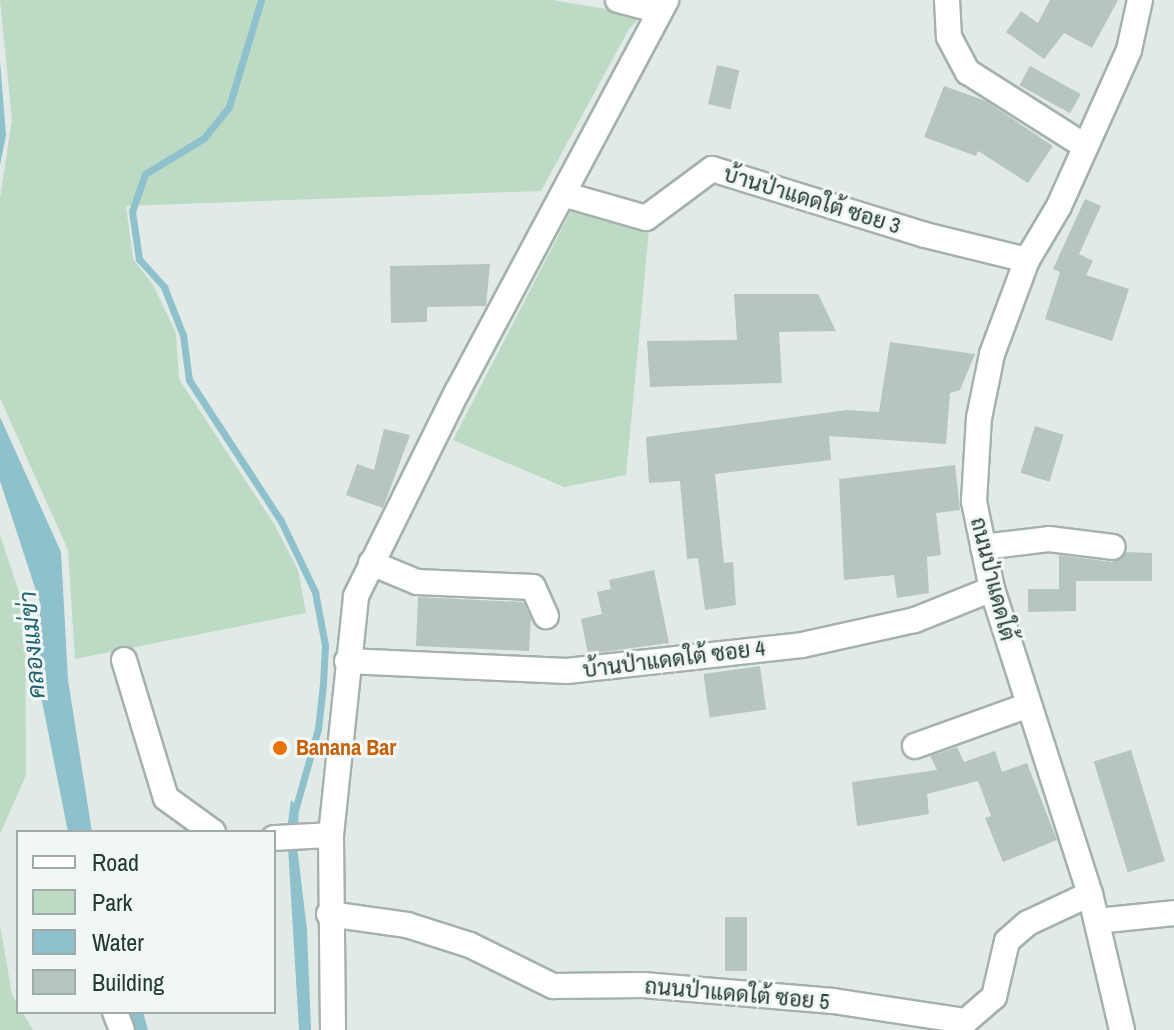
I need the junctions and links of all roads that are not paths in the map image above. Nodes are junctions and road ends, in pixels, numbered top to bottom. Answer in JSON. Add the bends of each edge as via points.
{"nodes":[{"id":1,"x":618,"y":0,"type":"edge"},
{"id":2,"x":947,"y":0,"type":"edge"},
{"id":3,"x":1140,"y":0,"type":"edge"},
{"id":4,"x":663,"y":6,"type":"edge"},
{"id":5,"x":1083,"y":145,"type":"junction"},
{"id":6,"x":566,"y":195,"type":"junction"},
{"id":7,"x":1027,"y":260,"type":"junction"},
{"id":8,"x":983,"y":547,"type":"junction"},
{"id":9,"x":1113,"y":547,"type":"dead end"},
{"id":10,"x":371,"y":563,"type":"junction"},
{"id":11,"x":992,"y":589,"type":"junction"},
{"id":12,"x":546,"y":616,"type":"dead end"},
{"id":13,"x":124,"y":660,"type":"dead end"},
{"id":14,"x":347,"y":661,"type":"junction"},
{"id":15,"x":1029,"y":705,"type":"junction"},
{"id":16,"x":915,"y":746,"type":"dead end"},
{"id":17,"x":210,"y":830,"type":"edge"},
{"id":18,"x":331,"y":835,"type":"junction"},
{"id":19,"x":276,"y":838,"type":"edge"},
{"id":20,"x":1090,"y":894,"type":"junction"},
{"id":21,"x":1174,"y":913,"type":"edge"},
{"id":22,"x":329,"y":914,"type":"junction"},
{"id":23,"x":1097,"y":921,"type":"junction"},
{"id":24,"x":333,"y":1030,"type":"edge"},
{"id":25,"x":1122,"y":1030,"type":"edge"}],
"edges":[{"from":1,"to":4,"type":"street"},
{"from":2,"to":5,"type":"street","via":[[949,37],[968,72]]},
{"from":3,"to":5,"type":"street","name":"ถนนป่าแดดใต้","via":[[1129,50]]},
{"from":4,"to":6,"type":"street"},
{"from":5,"to":7,"type":"street","name":"ถนนป่าแดดใต้","via":[[1059,206]]},
{"from":6,"to":7,"type":"street","name":"บ้านป่าแดดใต้ ซอย 3","via":[[646,218],[712,169],[925,235]]},
{"from":6,"to":10,"type":"street"},
{"from":7,"to":8,"type":"street","name":"ถนนป่าแดดใต้","via":[[992,354],[979,418],[974,501]]},
{"from":8,"to":9,"type":"street","via":[[1049,539]]},
{"from":8,"to":11,"type":"street","name":"ถนนป่าแดดใต้"},
{"from":10,"to":12,"type":"street","via":[[417,582],[533,587]]},
{"from":10,"to":14,"type":"street","via":[[356,596]]},
{"from":11,"to":14,"type":"street","name":"บ้านป่าแดดใต้ ซอย 4","via":[[915,620],[802,645],[567,671]]},
{"from":11,"to":15,"type":"street","name":"ถนนป่าแดดใต้"},
{"from":13,"to":17,"type":"street","via":[[166,798]]},
{"from":14,"to":18,"type":"street"},
{"from":15,"to":16,"type":"street"},
{"from":15,"to":20,"type":"street","name":"ถนนป่าแดดใต้"},
{"from":18,"to":19,"type":"street"},
{"from":18,"to":22,"type":"street"},
{"from":20,"to":22,"type":"street","name":"ถนนป่าแดดใต้ ซอย 5","via":[[1028,923],[1007,941],[994,997],[966,1021],[833,1001],[643,985],[553,986],[470,945],[420,929]]},
{"from":20,"to":23,"type":"street","name":"ถนนป่าแดดใต้"},
{"from":21,"to":23,"type":"street"},
{"from":22,"to":24,"type":"street"},
{"from":23,"to":25,"type":"street","name":"ถนนป่าแดดใต้"}]}
